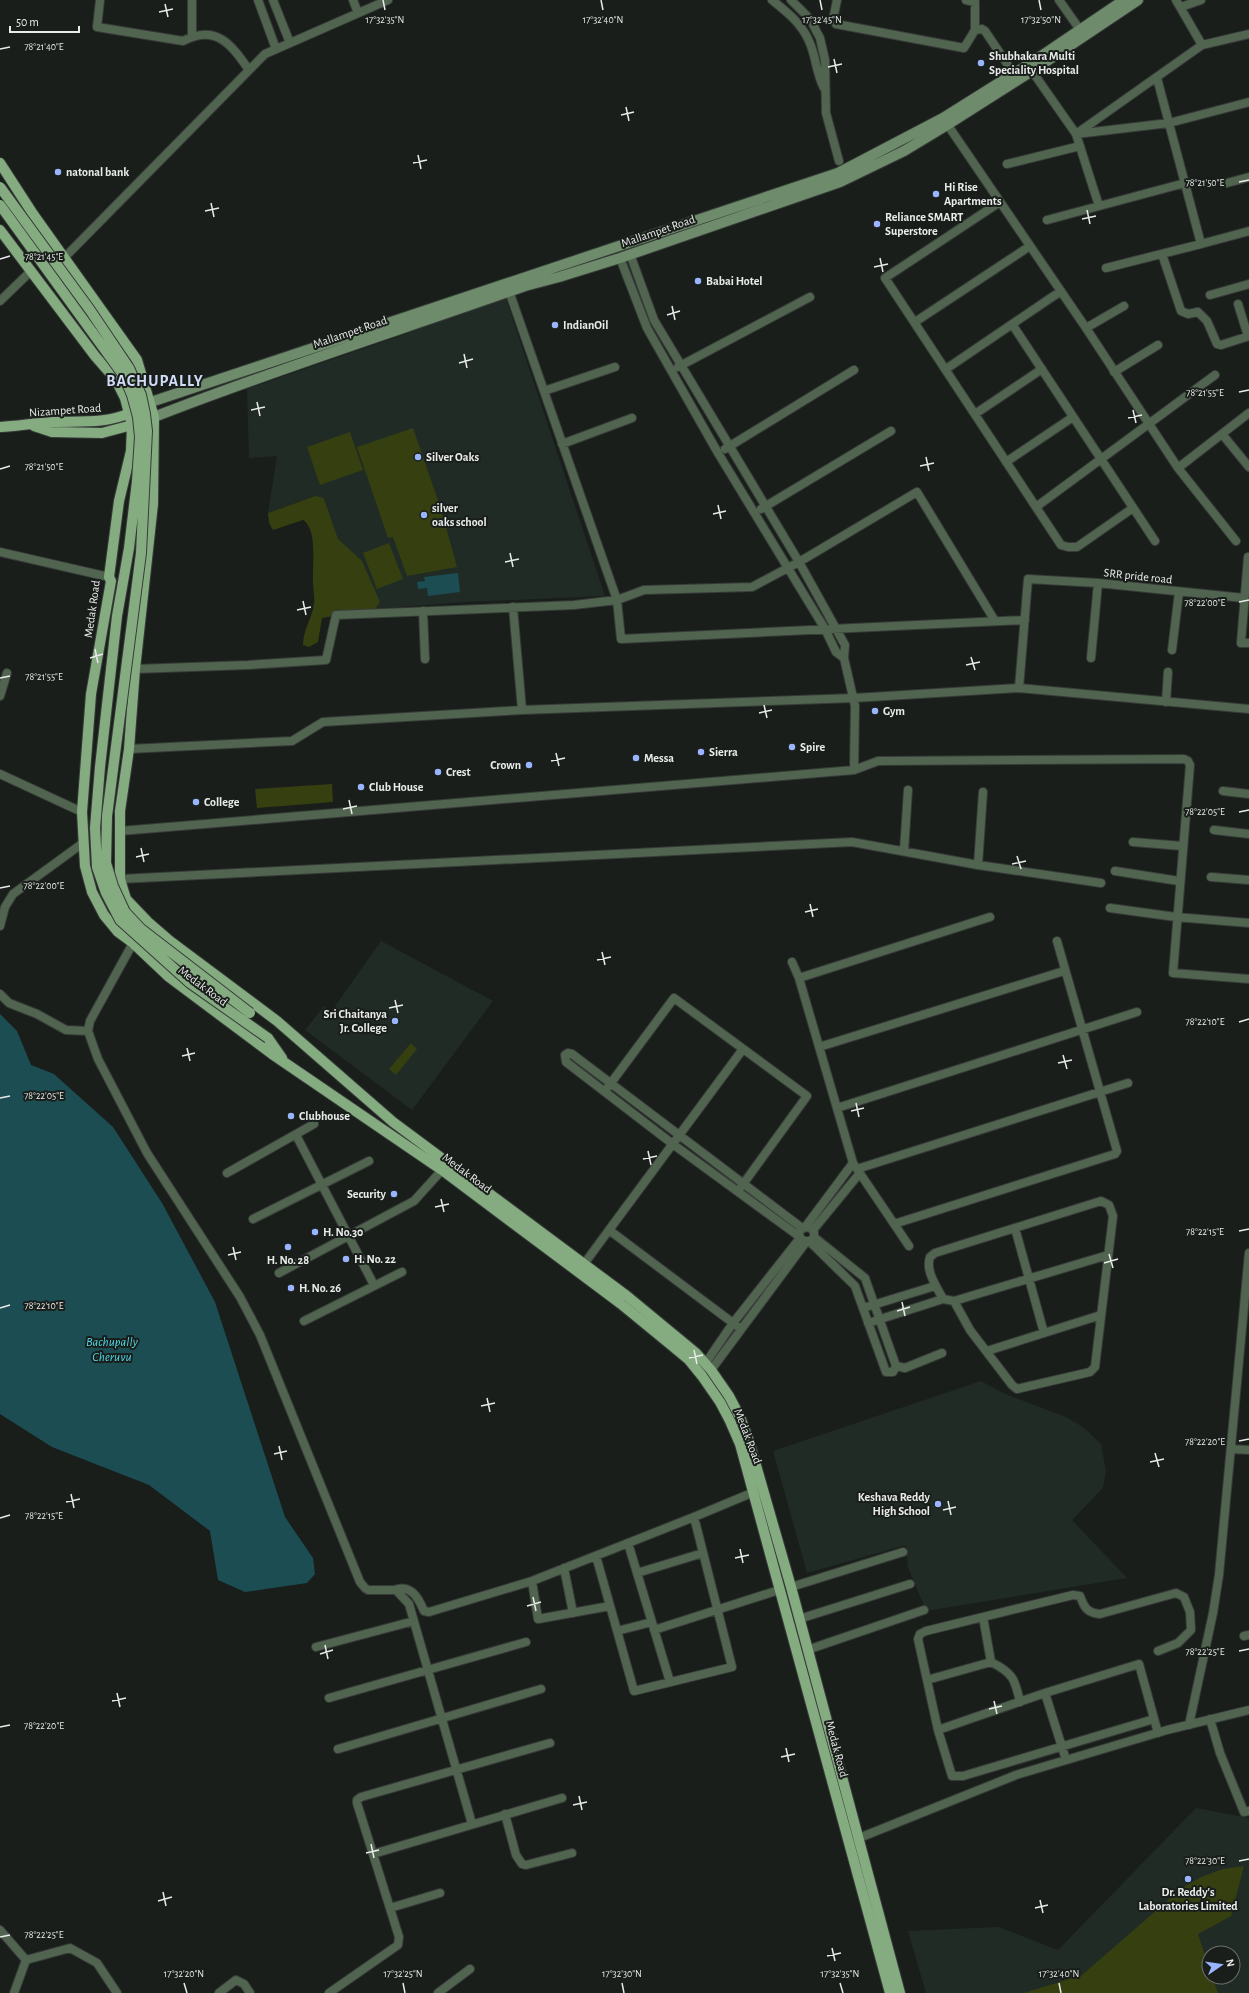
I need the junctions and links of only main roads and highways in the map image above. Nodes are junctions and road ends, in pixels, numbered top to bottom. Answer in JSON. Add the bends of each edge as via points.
{"nodes":[{"id":1,"x":1124,"y":0,"type":"edge"},
{"id":2,"x":1138,"y":0,"type":"edge"},
{"id":3,"x":1082,"y":33,"type":"junction"},
{"id":4,"x":945,"y":121,"type":"junction"},
{"id":5,"x":0,"y":163,"type":"edge"},
{"id":6,"x":0,"y":187,"type":"edge"},
{"id":7,"x":0,"y":205,"type":"edge"},
{"id":8,"x":0,"y":230,"type":"edge"},
{"id":9,"x":84,"y":285,"type":"junction"},
{"id":10,"x":56,"y":306,"type":"junction"},
{"id":11,"x":151,"y":402,"type":"junction"},
{"id":12,"x":130,"y":413,"type":"junction"},
{"id":13,"x":154,"y":418,"type":"junction"},
{"id":14,"x":132,"y":425,"type":"junction"},
{"id":15,"x":34,"y":426,"type":"junction"},
{"id":16,"x":0,"y":427,"type":"edge"},
{"id":17,"x":276,"y":1022,"type":"junction"},
{"id":18,"x":285,"y":1063,"type":"junction"},
{"id":19,"x":872,"y":1909,"type":"junction"},
{"id":20,"x":890,"y":1993,"type":"edge"},
{"id":21,"x":900,"y":1993,"type":"edge"}],
"edges":[{"from":1,"to":3,"type":"main road","name":"Mallampet Road"},
{"from":2,"to":3,"type":"main road","name":"Mallampet Road"},
{"from":3,"to":4,"type":"main road","name":"Mallampet Road","via":[[1014,74]]},
{"from":3,"to":4,"type":"main road","name":"Mallampet Road","via":[[1032,71]]},
{"from":4,"to":11,"type":"main road","name":"Mallampet Road","via":[[838,172]]},
{"from":4,"to":13,"type":"main road","name":"Mallampet Road","via":[[904,151],[840,182],[620,258],[509,291],[319,356],[225,389]]},
{"from":5,"to":9,"type":"main road","name":"Medak Road"},
{"from":6,"to":17,"type":"main road","bridge":true,"via":[[130,368],[146,414],[141,553],[107,816],[106,863],[113,886],[125,912],[141,929],[250,1013]]},
{"from":7,"to":18,"type":"main road","bridge":true,"via":[[124,376],[138,417],[140,437],[137,481],[117,616],[100,767],[95,828],[97,867],[106,893],[120,920],[190,982],[268,1038]]},
{"from":8,"to":10,"type":"main road","name":"Medak Road"},
{"from":9,"to":10,"type":"main road"},
{"from":9,"to":11,"type":"main road","name":"Medak Road","via":[[137,360]]},
{"from":10,"to":12,"type":"main road","name":"Medak Road","via":[[116,380]]},
{"from":11,"to":13,"type":"main road","name":"Medak Road"},
{"from":12,"to":14,"type":"main road","name":"Medak Road"},
{"from":12,"to":15,"type":"main road","name":"Nizampet Road","via":[[99,422],[51,422]]},
{"from":13,"to":17,"type":"main road","name":"Medak Road","via":[[153,504],[129,749],[120,811],[120,879],[126,899],[148,922]]},
{"from":14,"to":15,"type":"main road","via":[[102,433],[52,432]]},
{"from":14,"to":18,"type":"main road","name":"Medak Road","via":[[131,451],[119,501],[109,577],[111,581],[91,694],[82,812],[85,866],[92,892],[104,916],[118,932],[169,977]]},
{"from":15,"to":16,"type":"main road","name":"Nizampet Road"},
{"from":17,"to":19,"type":"main road","name":"Medak Road","via":[[393,1122],[677,1336],[708,1367],[729,1396],[749,1441],[791,1586],[859,1838]]},
{"from":18,"to":19,"type":"main road","name":"Medak Road","via":[[442,1170],[621,1304],[689,1360],[702,1376],[730,1421],[740,1444],[779,1590]]},
{"from":19,"to":20,"type":"main road","name":"Medak Road"},
{"from":19,"to":21,"type":"main road","name":"Medak Road"}]}
